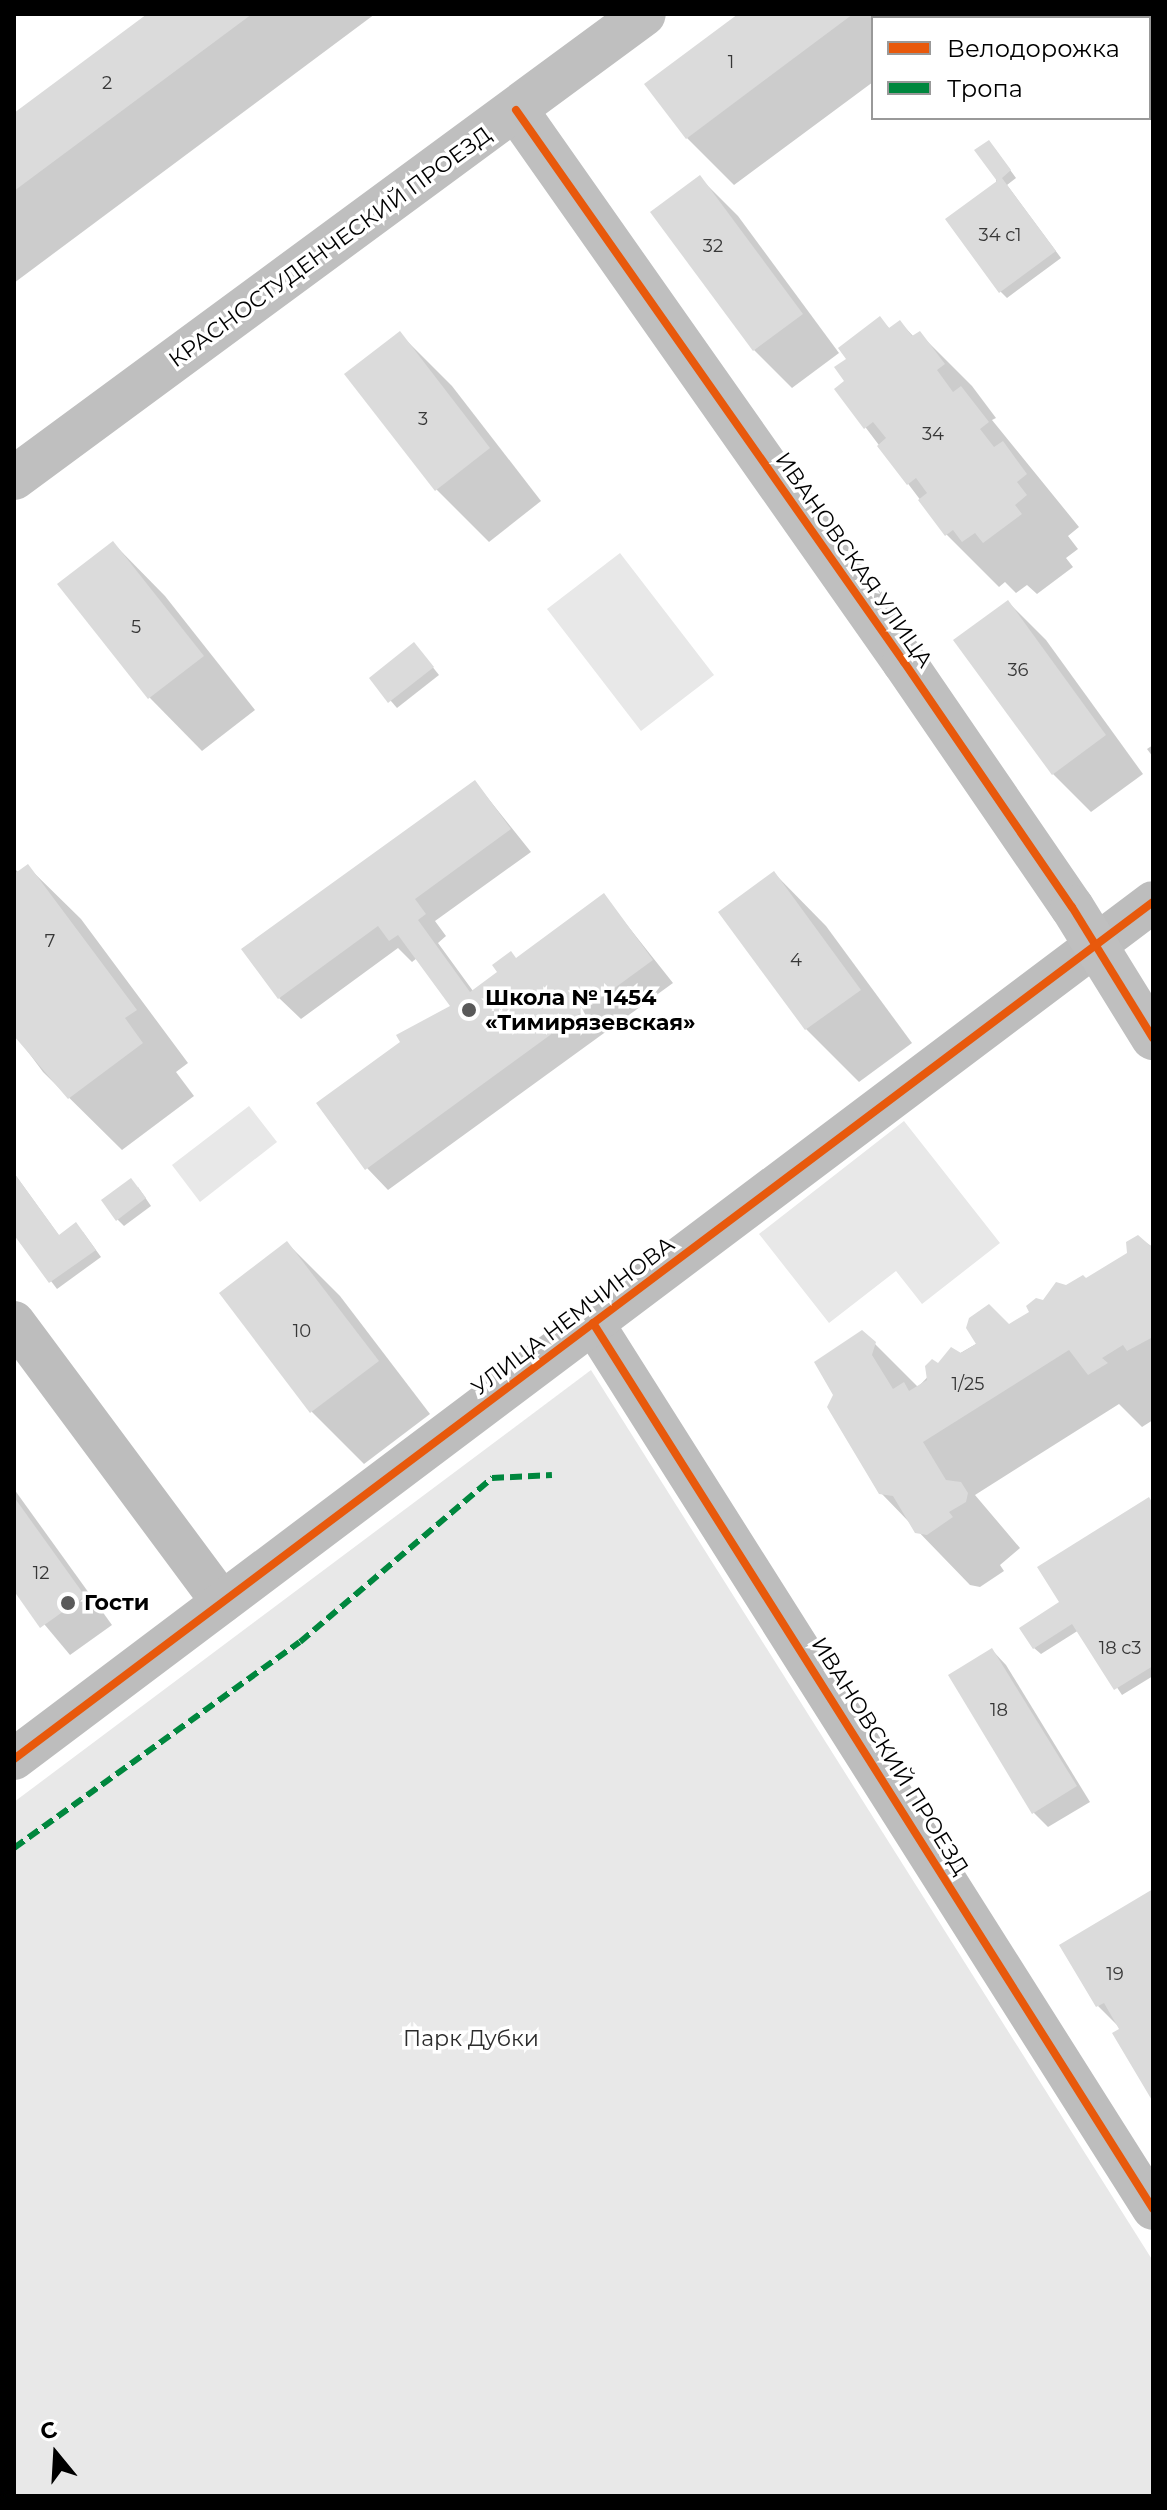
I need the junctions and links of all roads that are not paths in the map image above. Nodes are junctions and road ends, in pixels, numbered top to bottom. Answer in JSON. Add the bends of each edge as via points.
{"nodes":[{"id":1,"x":644,"y":14,"type":"edge"},
{"id":2,"x":516,"y":110,"type":"junction"},
{"id":3,"x":14,"y":478,"type":"edge"},
{"id":4,"x":1153,"y":902,"type":"edge"},
{"id":5,"x":1096,"y":944,"type":"junction"},
{"id":6,"x":1153,"y":1038,"type":"edge"},
{"id":7,"x":14,"y":1322,"type":"edge"},
{"id":8,"x":593,"y":1323,"type":"junction"},
{"id":9,"x":222,"y":1602,"type":"junction"},
{"id":10,"x":14,"y":1759,"type":"edge"},
{"id":11,"x":1153,"y":2209,"type":"edge"}],
"edges":[{"from":1,"to":2,"type":"street","name":"КРАСНОСТУДЕНЧЕСКИЙ ПРОЕЗД"},
{"from":2,"to":3,"type":"street","name":"КРАСНОСТУДЕНЧЕСКИЙ ПРОЕЗД"},
{"from":2,"to":5,"type":"street","name":"ИВАНОВСКАЯ УЛИЦА"},
{"from":4,"to":5,"type":"street","name":"УЛИЦА НЕМЧИНОВА"},
{"from":5,"to":6,"type":"street","name":"ИВАНОВСКАЯ УЛИЦА"},
{"from":5,"to":8,"type":"street","name":"УЛИЦА НЕМЧИНОВА"},
{"from":7,"to":9,"type":"street"},
{"from":8,"to":9,"type":"street","name":"УЛИЦА НЕМЧИНОВА"},
{"from":8,"to":11,"type":"street","name":"ИВАНОВСКИЙ ПРОЕЗД"},
{"from":9,"to":10,"type":"street","name":"УЛИЦА НЕМЧИНОВА"}]}
